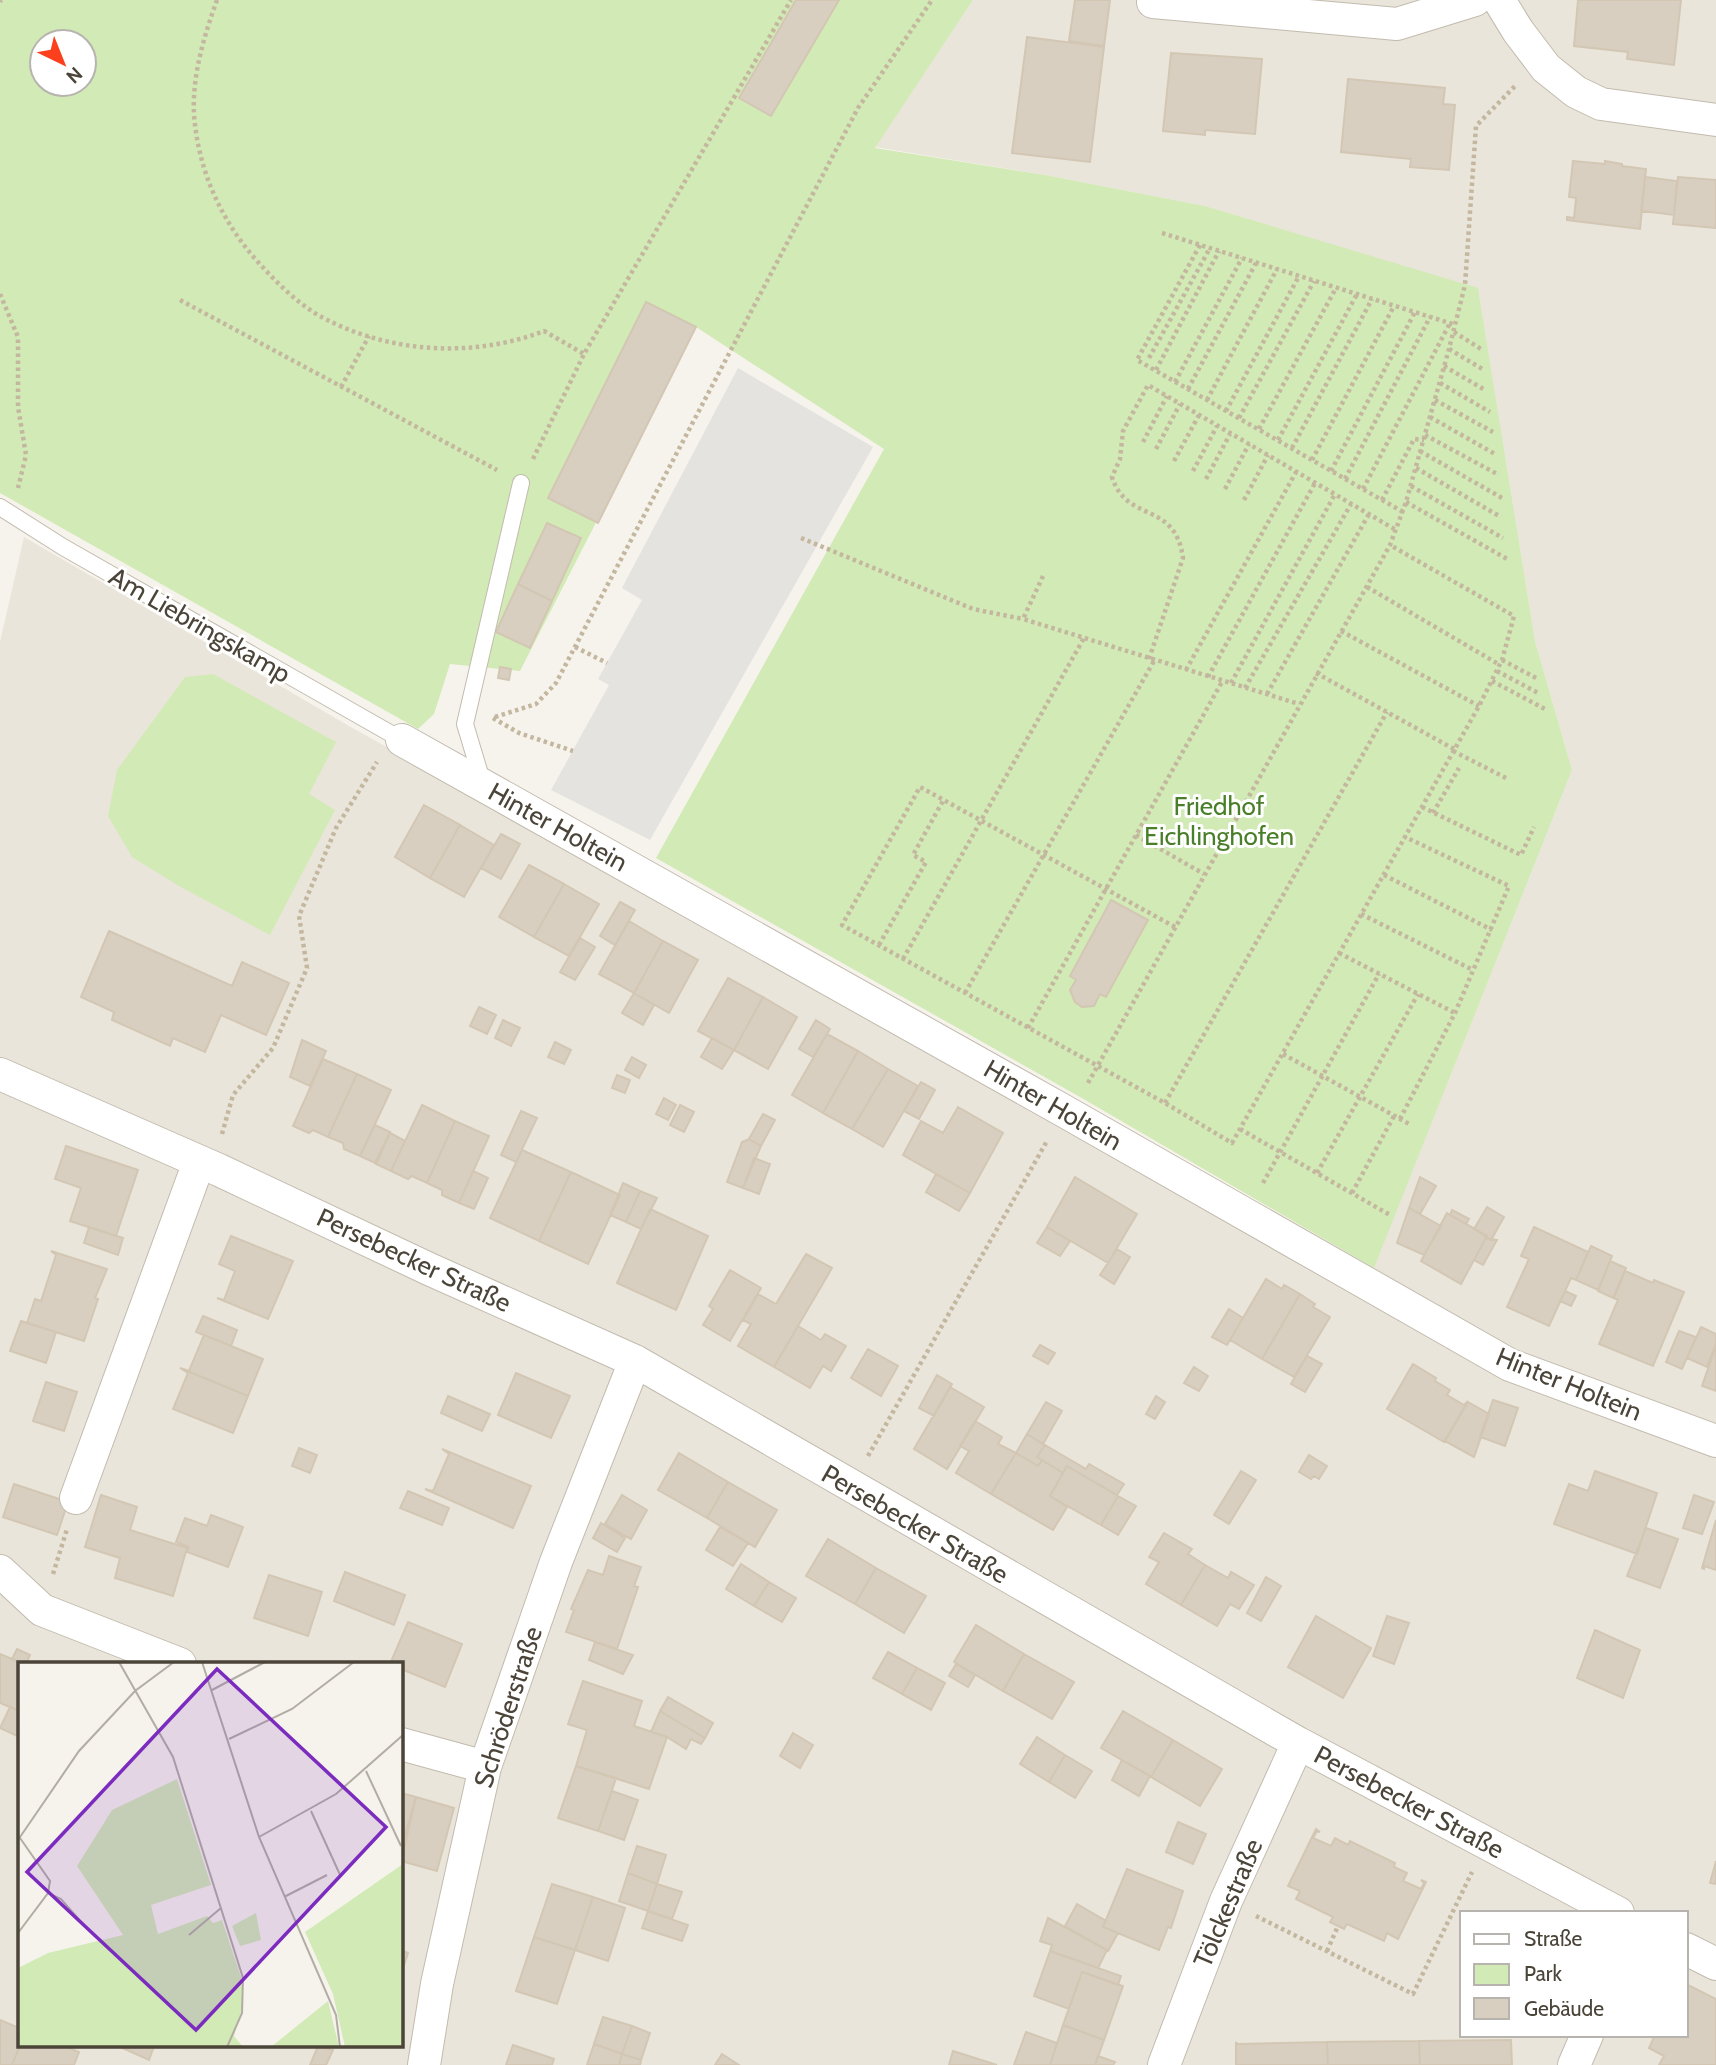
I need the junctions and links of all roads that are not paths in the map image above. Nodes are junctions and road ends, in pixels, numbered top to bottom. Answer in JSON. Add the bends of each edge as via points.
{"nodes":[{"id":1,"x":1475,"y":0,"type":"edge"},
{"id":2,"x":1499,"y":0,"type":"edge"},
{"id":3,"x":1153,"y":2,"type":"dead end"},
{"id":4,"x":1716,"y":120,"type":"edge"},
{"id":5,"x":521,"y":483,"type":"road end"},
{"id":6,"x":6,"y":512,"type":"edge"},
{"id":7,"x":402,"y":740,"type":"joint"},
{"id":8,"x":483,"y":786,"type":"junction"},
{"id":9,"x":0,"y":1074,"type":"edge"},
{"id":10,"x":199,"y":1162,"type":"junction"},
{"id":11,"x":635,"y":1361,"type":"junction"},
{"id":12,"x":1716,"y":1441,"type":"edge"},
{"id":13,"x":76,"y":1498,"type":"road end"},
{"id":14,"x":0,"y":1571,"type":"edge"},
{"id":15,"x":175,"y":1662,"type":"edge"},
{"id":16,"x":1298,"y":1743,"type":"junction"},
{"id":17,"x":402,"y":1744,"type":"edge"},
{"id":18,"x":485,"y":1767,"type":"junction"},
{"id":19,"x":1614,"y":1911,"type":"edge"},
{"id":20,"x":1688,"y":1950,"type":"edge"},
{"id":21,"x":1716,"y":1964,"type":"edge"},
{"id":22,"x":1586,"y":2037,"type":"edge"},
{"id":23,"x":424,"y":2065,"type":"edge"},
{"id":24,"x":1164,"y":2065,"type":"edge"},
{"id":25,"x":1574,"y":2065,"type":"edge"}],
"edges":[{"from":1,"to":3,"type":"street","via":[[1397,24]]},
{"from":2,"to":4,"type":"street","via":[[1541,61],[1576,92],[1601,104]]},
{"from":5,"to":8,"type":"lane","via":[[466,724]]},
{"from":6,"to":7,"type":"lane","name":"Am Liebringskamp"},
{"from":7,"to":8,"type":"street","name":"Hinter Holtein"},
{"from":8,"to":12,"type":"street","name":"Hinter Holtein","via":[[1510,1365]]},
{"from":9,"to":10,"type":"street","name":"Persebecker Straße"},
{"from":10,"to":11,"type":"street","name":"Persebecker Straße"},
{"from":10,"to":13,"type":"street"},
{"from":11,"to":16,"type":"street","name":"Persebecker Straße"},
{"from":11,"to":18,"type":"street","name":"Schröderstraße","via":[[555,1562]]},
{"from":14,"to":15,"type":"street","via":[[42,1609]]},
{"from":16,"to":19,"type":"street","name":"Persebecker Straße"},
{"from":16,"to":24,"type":"street","name":"Tölckestraße","via":[[1226,1901]]},
{"from":17,"to":18,"type":"street"},
{"from":18,"to":23,"type":"street","name":"Schröderstraße","via":[[437,1984]]},
{"from":20,"to":21,"type":"street"},
{"from":22,"to":25,"type":"street"}]}
